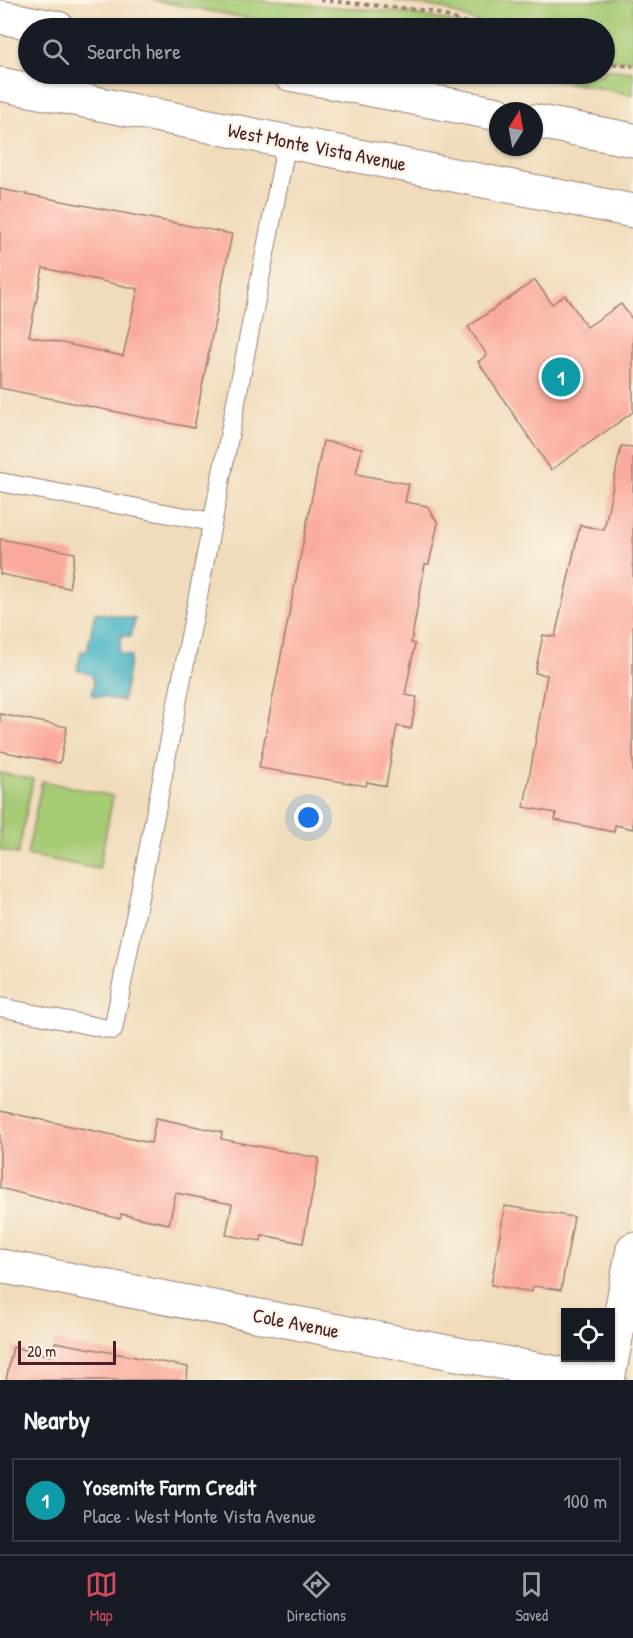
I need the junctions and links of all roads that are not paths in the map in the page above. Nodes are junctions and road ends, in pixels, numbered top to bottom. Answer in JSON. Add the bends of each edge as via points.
{"nodes":[{"id":1,"x":0,"y":17,"type":"edge"},
{"id":2,"x":18,"y":20,"type":"edge"},
{"id":3,"x":0,"y":84,"type":"edge"},
{"id":4,"x":341,"y":84,"type":"edge"},
{"id":5,"x":489,"y":112,"type":"edge"},
{"id":6,"x":543,"y":123,"type":"edge"},
{"id":7,"x":633,"y":140,"type":"edge"},
{"id":8,"x":286,"y":141,"type":"junction"},
{"id":9,"x":633,"y":211,"type":"edge"},
{"id":10,"x":0,"y":482,"type":"edge"},
{"id":11,"x":212,"y":522,"type":"junction"},
{"id":12,"x":0,"y":1007,"type":"edge"},
{"id":13,"x":633,"y":1249,"type":"edge"},
{"id":14,"x":0,"y":1266,"type":"edge"},
{"id":15,"x":593,"y":1380,"type":"edge"},
{"id":16,"x":608,"y":1380,"type":"edge"}],
"edges":[{"from":1,"to":2,"type":"main road"},
{"from":3,"to":8,"type":"main road","name":"West Monte Vista Avenue"},
{"from":4,"to":5,"type":"main road"},
{"from":6,"to":7,"type":"main road"},
{"from":8,"to":9,"type":"main road","name":"West Monte Vista Avenue"},
{"from":8,"to":11,"type":"lane"},
{"from":10,"to":11,"type":"lane"},
{"from":11,"to":12,"type":"lane","via":[[113,1030]]},
{"from":13,"to":16,"type":"main road"},
{"from":14,"to":15,"type":"main road","name":"Cole Avenue"}]}
